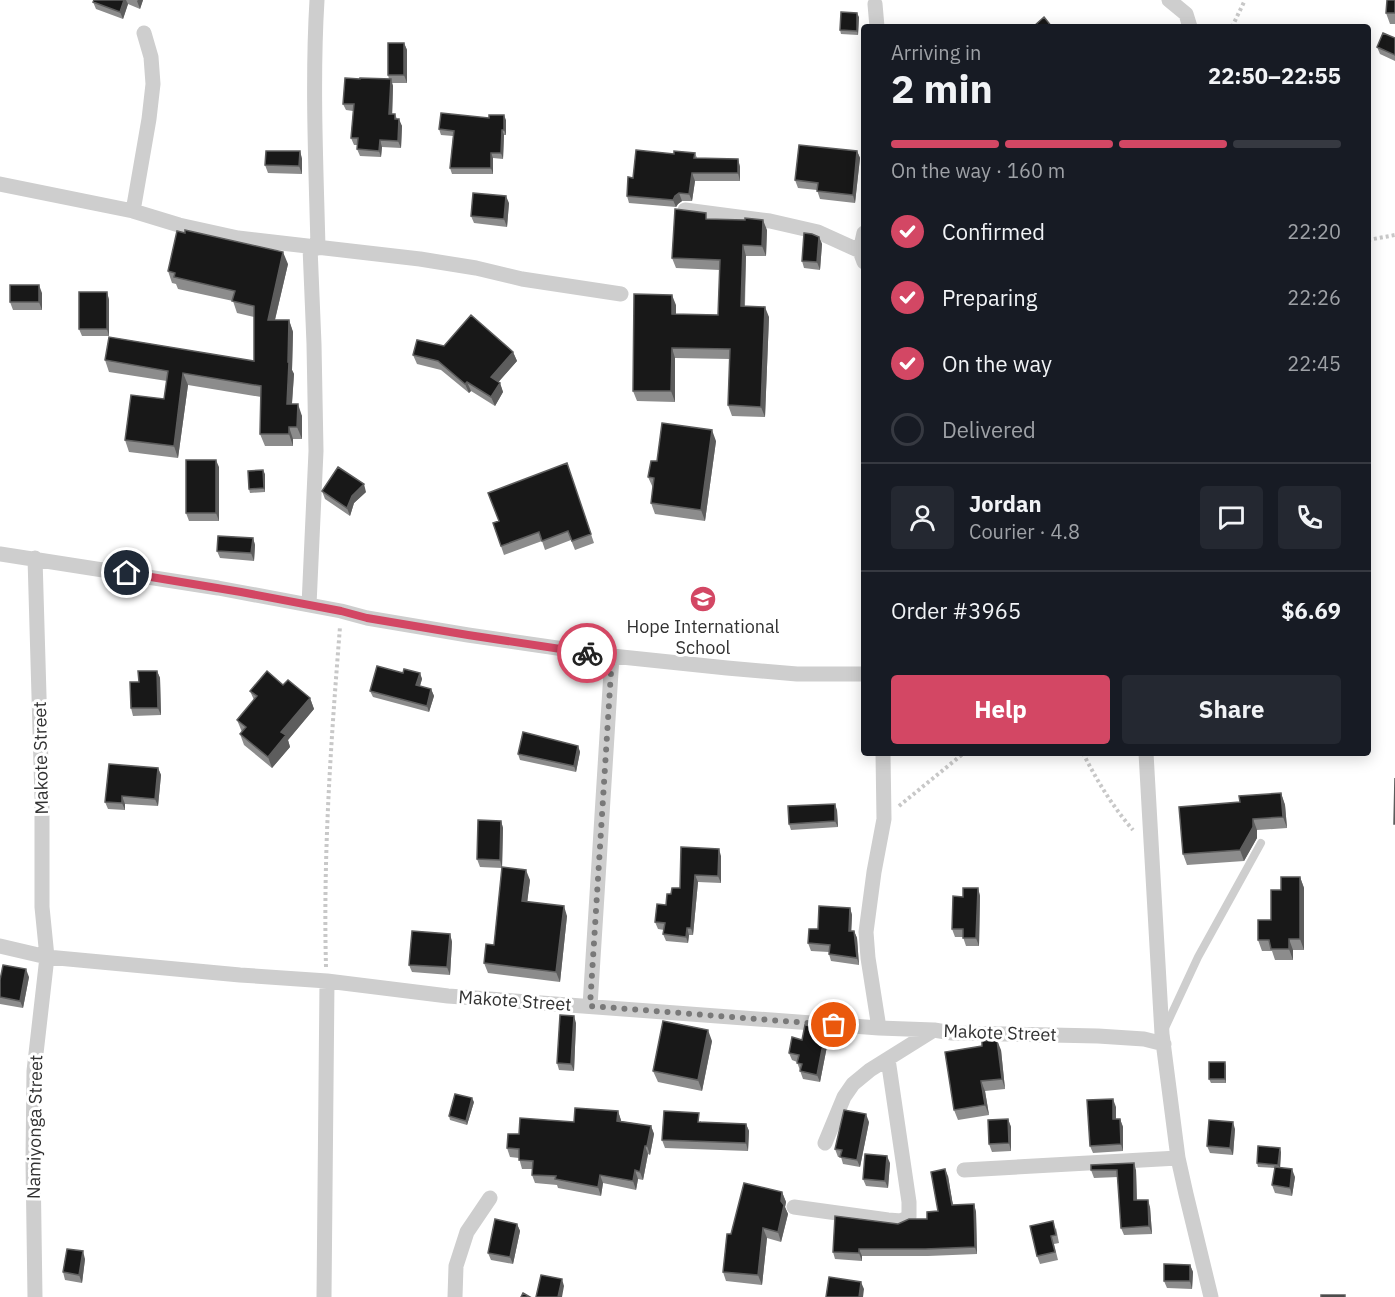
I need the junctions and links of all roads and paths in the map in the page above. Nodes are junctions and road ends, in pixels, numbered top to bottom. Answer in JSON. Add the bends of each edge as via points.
{"nodes":[{"id":1,"x":317,"y":0,"type":"edge"},
{"id":2,"x":1169,"y":0,"type":"edge"},
{"id":3,"x":1245,"y":0,"type":"edge"},
{"id":4,"x":875,"y":4,"type":"dead end"},
{"id":5,"x":877,"y":24,"type":"edge"},
{"id":6,"x":1189,"y":24,"type":"edge"},
{"id":7,"x":1233,"y":24,"type":"edge"},
{"id":8,"x":144,"y":33,"type":"dead end"},
{"id":9,"x":0,"y":184,"type":"edge"},
{"id":10,"x":685,"y":210,"type":"edge"},
{"id":11,"x":133,"y":211,"type":"junction"},
{"id":12,"x":1395,"y":235,"type":"edge"},
{"id":13,"x":1371,"y":239,"type":"edge"},
{"id":14,"x":314,"y":247,"type":"junction"},
{"id":15,"x":861,"y":256,"type":"edge"},
{"id":16,"x":621,"y":294,"type":"dead end"},
{"id":17,"x":0,"y":554,"type":"edge"},
{"id":18,"x":35,"y":558,"type":"junction"},
{"id":19,"x":309,"y":605,"type":"junction"},
{"id":20,"x":341,"y":611,"type":"junction"},
{"id":21,"x":612,"y":656,"type":"junction"},
{"id":22,"x":861,"y":674,"type":"edge"},
{"id":23,"x":884,"y":756,"type":"edge"},
{"id":24,"x":960,"y":756,"type":"edge"},
{"id":25,"x":1085,"y":756,"type":"edge"},
{"id":26,"x":1146,"y":756,"type":"edge"},
{"id":27,"x":884,"y":819,"type":"junction"},
{"id":28,"x":1261,"y":843,"type":"dead end"},
{"id":29,"x":1151,"y":852,"type":"junction"},
{"id":30,"x":0,"y":946,"type":"edge"},
{"id":31,"x":47,"y":957,"type":"junction"},
{"id":32,"x":327,"y":981,"type":"junction"},
{"id":33,"x":590,"y":1006,"type":"junction"},
{"id":34,"x":879,"y":1028,"type":"junction"},
{"id":35,"x":934,"y":1030,"type":"junction"},
{"id":36,"x":1163,"y":1039,"type":"junction"},
{"id":37,"x":888,"y":1059,"type":"junction"},
{"id":38,"x":825,"y":1143,"type":"dead end"},
{"id":39,"x":1178,"y":1158,"type":"junction"},
{"id":40,"x":964,"y":1170,"type":"dead end"},
{"id":41,"x":490,"y":1197,"type":"dead end"},
{"id":42,"x":794,"y":1208,"type":"dead end"},
{"id":43,"x":35,"y":1297,"type":"edge"},
{"id":44,"x":324,"y":1297,"type":"edge"},
{"id":45,"x":455,"y":1297,"type":"edge"},
{"id":46,"x":1211,"y":1297,"type":"edge"}],
"edges":[{"from":1,"to":14,"type":"street"},
{"from":2,"to":6,"type":"street","via":[[1186,14]]},
{"from":3,"to":7,"type":"path"},
{"from":4,"to":5,"type":"street"},
{"from":8,"to":11,"type":"street","via":[[153,84]]},
{"from":9,"to":11,"type":"street"},
{"from":10,"to":15,"type":"street","via":[[770,221],[818,232]]},
{"from":11,"to":14,"type":"street","via":[[238,238]]},
{"from":12,"to":13,"type":"path"},
{"from":14,"to":16,"type":"street","via":[[420,259]]},
{"from":14,"to":19,"type":"street","via":[[316,451]]},
{"from":17,"to":18,"type":"street"},
{"from":18,"to":19,"type":"street"},
{"from":18,"to":31,"type":"street","name":"Makote Street","via":[[42,907]]},
{"from":19,"to":20,"type":"street"},
{"from":20,"to":21,"type":"street"},
{"from":20,"to":32,"type":"path","via":[[324,908]]},
{"from":21,"to":22,"type":"street","via":[[797,674]]},
{"from":21,"to":33,"type":"street"},
{"from":23,"to":27,"type":"street"},
{"from":24,"to":27,"type":"path"},
{"from":25,"to":29,"type":"path","via":[[1119,814]]},
{"from":26,"to":29,"type":"street"},
{"from":27,"to":34,"type":"street","via":[[866,932]]},
{"from":28,"to":36,"type":"lane","via":[[1198,957]]},
{"from":29,"to":36,"type":"street"},
{"from":30,"to":31,"type":"street","name":"Makote Street"},
{"from":31,"to":32,"type":"street","name":"Makote Street"},
{"from":31,"to":43,"type":"street","name":"Namiyonga Street","via":[[34,1071]]},
{"from":32,"to":33,"type":"street","name":"Makote Street","via":[[448,996]]},
{"from":32,"to":44,"type":"street"},
{"from":33,"to":34,"type":"street","name":"Makote Street"},
{"from":34,"to":35,"type":"street","name":"Makote Street"},
{"from":35,"to":36,"type":"street","name":"Makote Street"},
{"from":35,"to":37,"type":"street"},
{"from":36,"to":39,"type":"street"},
{"from":37,"to":38,"type":"street","via":[[853,1084]]},
{"from":37,"to":42,"type":"street","via":[[909,1217],[895,1221]]},
{"from":39,"to":40,"type":"street"},
{"from":39,"to":46,"type":"street"},
{"from":41,"to":45,"type":"street","via":[[467,1232],[456,1266]]}]}
